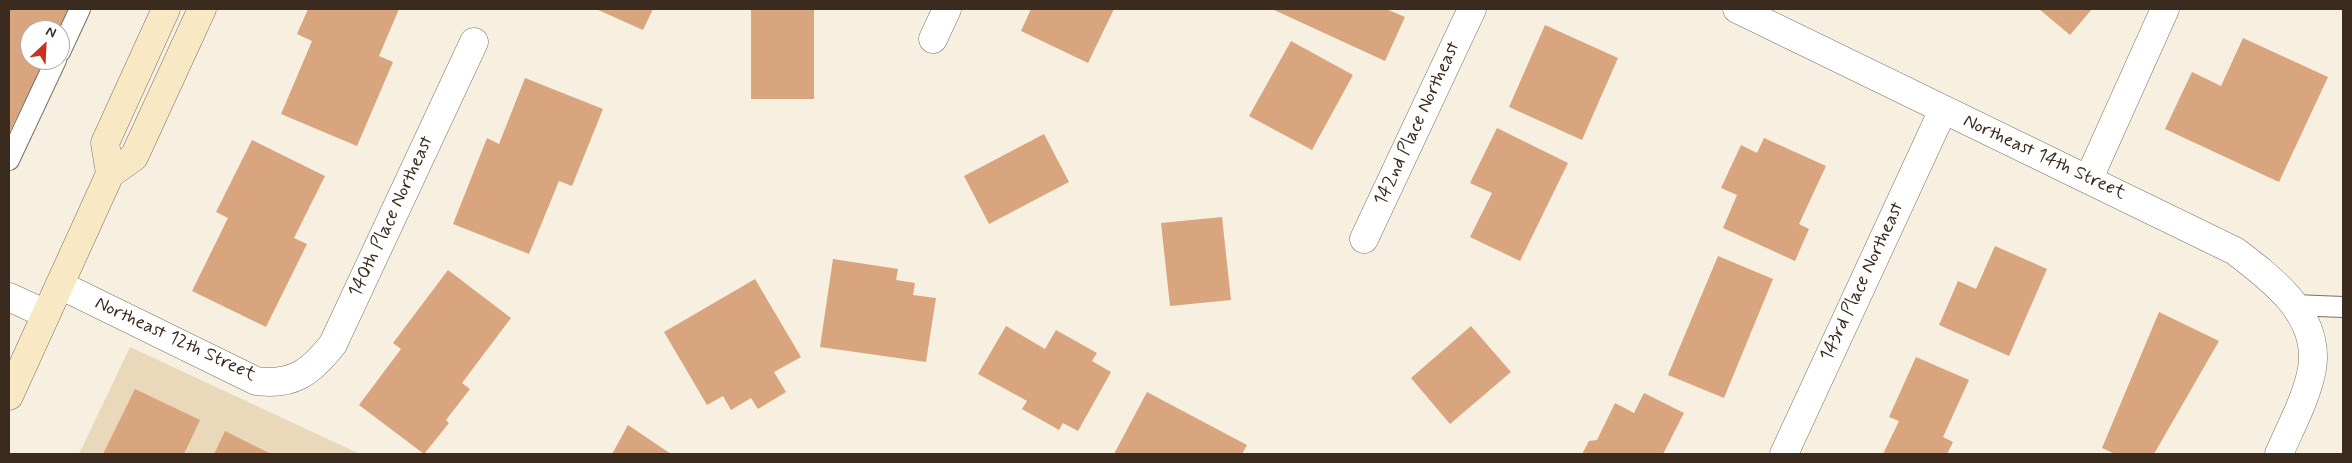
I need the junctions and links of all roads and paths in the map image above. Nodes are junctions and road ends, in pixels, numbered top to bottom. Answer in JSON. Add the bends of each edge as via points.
{"nodes":[{"id":1,"x":80,"y":9,"type":"edge"},
{"id":2,"x":166,"y":9,"type":"edge"},
{"id":3,"x":202,"y":9,"type":"edge"},
{"id":4,"x":947,"y":9,"type":"edge"},
{"id":5,"x":1472,"y":9,"type":"edge"},
{"id":6,"x":1737,"y":9,"type":"edge"},
{"id":7,"x":2165,"y":9,"type":"edge"},
{"id":8,"x":70,"y":30,"type":"edge"},
{"id":9,"x":933,"y":39,"type":"dead end"},
{"id":10,"x":474,"y":42,"type":"dead end"},
{"id":11,"x":51,"y":70,"type":"edge"},
{"id":12,"x":1943,"y":110,"type":"junction"},
{"id":13,"x":9,"y":160,"type":"edge"},
{"id":14,"x":110,"y":174,"type":"junction"},
{"id":15,"x":2089,"y":178,"type":"junction"},
{"id":16,"x":1364,"y":239,"type":"dead end"},
{"id":17,"x":60,"y":285,"type":"junction"},
{"id":18,"x":9,"y":297,"type":"edge"},
{"id":19,"x":2294,"y":305,"type":"junction"},
{"id":20,"x":2343,"y":307,"type":"edge"},
{"id":21,"x":46,"y":314,"type":"junction"},
{"id":22,"x":293,"y":378,"type":"joint"},
{"id":23,"x":9,"y":396,"type":"edge"},
{"id":24,"x":1784,"y":454,"type":"edge"},
{"id":25,"x":2279,"y":454,"type":"edge"}],
"edges":[{"from":1,"to":8,"type":"lane"},
{"from":2,"to":14,"type":"main road","via":[[105,143]]},
{"from":3,"to":14,"type":"main road","via":[[134,157]]},
{"from":4,"to":9,"type":"street"},
{"from":5,"to":16,"type":"street","name":"142nd Place Northeast"},
{"from":6,"to":12,"type":"street","name":"Northeast 14th Street"},
{"from":7,"to":15,"type":"street"},
{"from":10,"to":22,"type":"street","name":"140th Place Northeast","via":[[333,344],[318,363]]},
{"from":11,"to":13,"type":"lane"},
{"from":12,"to":15,"type":"street","name":"Northeast 14th Street"},
{"from":12,"to":24,"type":"street","name":"143rd Place Northeast"},
{"from":14,"to":17,"type":"main road"},
{"from":15,"to":19,"type":"street","name":"Northeast 14th Street","via":[[2235,251],[2270,278]]},
{"from":17,"to":21,"type":"main road"},
{"from":17,"to":22,"type":"street","name":"Northeast 12th Street","via":[[256,381],[271,383]]},
{"from":18,"to":21,"type":"street"},
{"from":19,"to":20,"type":"lane"},
{"from":19,"to":25,"type":"street","name":"Northeast 14th Street","via":[[2310,333],[2314,358],[2305,395]]},
{"from":21,"to":23,"type":"main road"}]}
